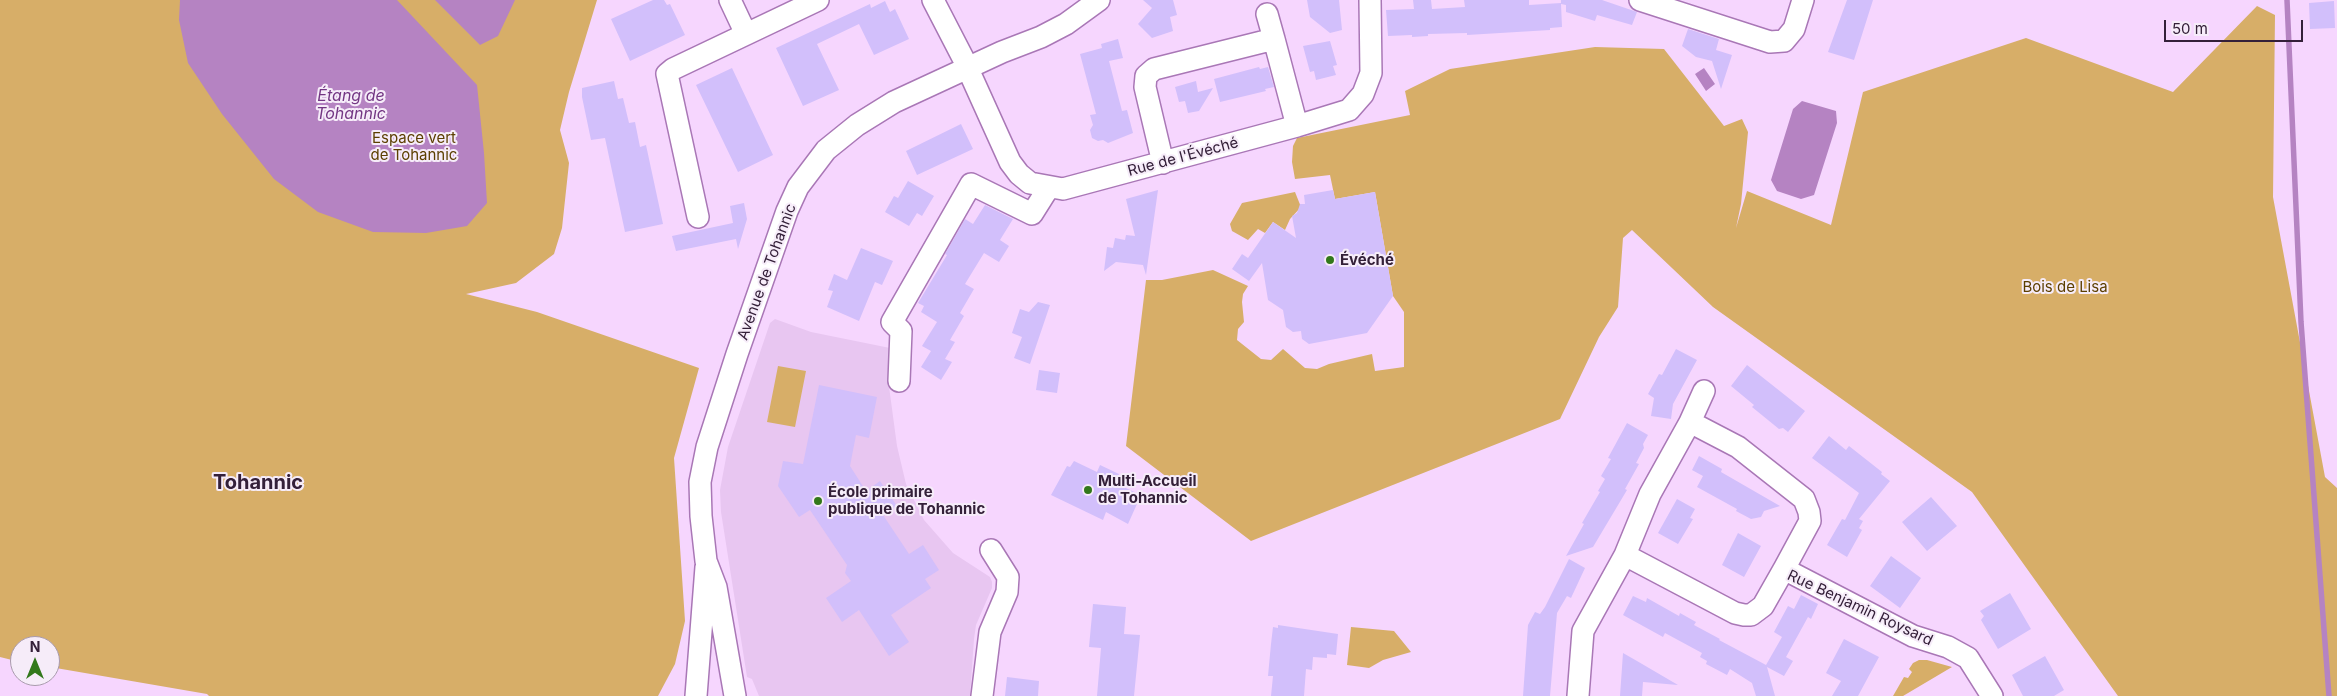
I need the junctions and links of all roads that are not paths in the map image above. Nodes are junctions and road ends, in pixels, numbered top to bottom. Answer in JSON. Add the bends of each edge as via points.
{"nodes":[{"id":1,"x":730,"y":0,"type":"edge"},
{"id":2,"x":818,"y":0,"type":"edge"},
{"id":3,"x":933,"y":0,"type":"edge"},
{"id":4,"x":1099,"y":0,"type":"edge"},
{"id":5,"x":1370,"y":0,"type":"edge"},
{"id":6,"x":1640,"y":0,"type":"edge"},
{"id":7,"x":1803,"y":0,"type":"edge"},
{"id":8,"x":1267,"y":14,"type":"dead end"},
{"id":9,"x":746,"y":34,"type":"junction"},
{"id":10,"x":1274,"y":39,"type":"junction"},
{"id":11,"x":967,"y":68,"type":"junction"},
{"id":12,"x":1297,"y":126,"type":"junction"},
{"id":13,"x":1163,"y":163,"type":"junction"},
{"id":14,"x":1050,"y":188,"type":"junction"},
{"id":15,"x":698,"y":217,"type":"dead end"},
{"id":16,"x":899,"y":381,"type":"dead end"},
{"id":17,"x":1704,"y":391,"type":"dead end"},
{"id":18,"x":1690,"y":422,"type":"junction"},
{"id":19,"x":991,"y":550,"type":"dead end"},
{"id":20,"x":1626,"y":555,"type":"junction"},
{"id":21,"x":706,"y":561,"type":"junction"},
{"id":22,"x":1784,"y":569,"type":"junction"},
{"id":23,"x":696,"y":696,"type":"edge"},
{"id":24,"x":734,"y":696,"type":"edge"},
{"id":25,"x":982,"y":696,"type":"edge"},
{"id":26,"x":1578,"y":696,"type":"edge"},
{"id":27,"x":1992,"y":696,"type":"edge"}],
"edges":[{"from":1,"to":9,"type":"street"},
{"from":2,"to":9,"type":"street"},
{"from":3,"to":11,"type":"street","name":"Rue de l'Évéché"},
{"from":4,"to":11,"type":"street","name":"Avenue de Tohannic","via":[[1058,28]]},
{"from":5,"to":12,"type":"street","name":"Rue de l'Évéché","via":[[1370,73],[1363,94],[1340,114]]},
{"from":6,"to":7,"type":"street","via":[[1770,42],[1784,41],[1794,29]]},
{"from":8,"to":10,"type":"street"},
{"from":9,"to":15,"type":"street","via":[[667,74]]},
{"from":10,"to":12,"type":"street"},
{"from":10,"to":13,"type":"street","via":[[1154,69],[1146,76],[1145,87]]},
{"from":11,"to":14,"type":"street","name":"Rue de l'Évéché","via":[[1010,162],[1030,183]]},
{"from":11,"to":21,"type":"street","name":"Avenue de Tohannic","via":[[894,102],[857,125],[826,150],[798,187],[770,257],[707,447],[700,497]]},
{"from":12,"to":13,"type":"street","name":"Rue de l'Évéché"},
{"from":13,"to":14,"type":"street","name":"Rue de l'Évéché","via":[[1072,188]]},
{"from":14,"to":16,"type":"street","via":[[1032,214],[971,184],[892,322],[902,331]]},
{"from":17,"to":18,"type":"street"},
{"from":18,"to":20,"type":"street","via":[[1650,494]]},
{"from":18,"to":22,"type":"street","via":[[1738,447],[1804,499],[1810,521]]},
{"from":19,"to":25,"type":"street","via":[[1008,577],[1007,592],[990,632]]},
{"from":20,"to":22,"type":"street","name":"Rue Benjamin Roysard","via":[[1744,615],[1751,615],[1763,606]]},
{"from":20,"to":26,"type":"street","via":[[1583,631]]},
{"from":21,"to":23,"type":"street","name":"Avenue de Tohannic"},
{"from":21,"to":24,"type":"street","name":"Avenue de Tohannic","via":[[716,587]]},
{"from":22,"to":27,"type":"street","name":"Rue Benjamin Roysard","via":[[1913,636],[1948,647],[1968,658]]}]}
